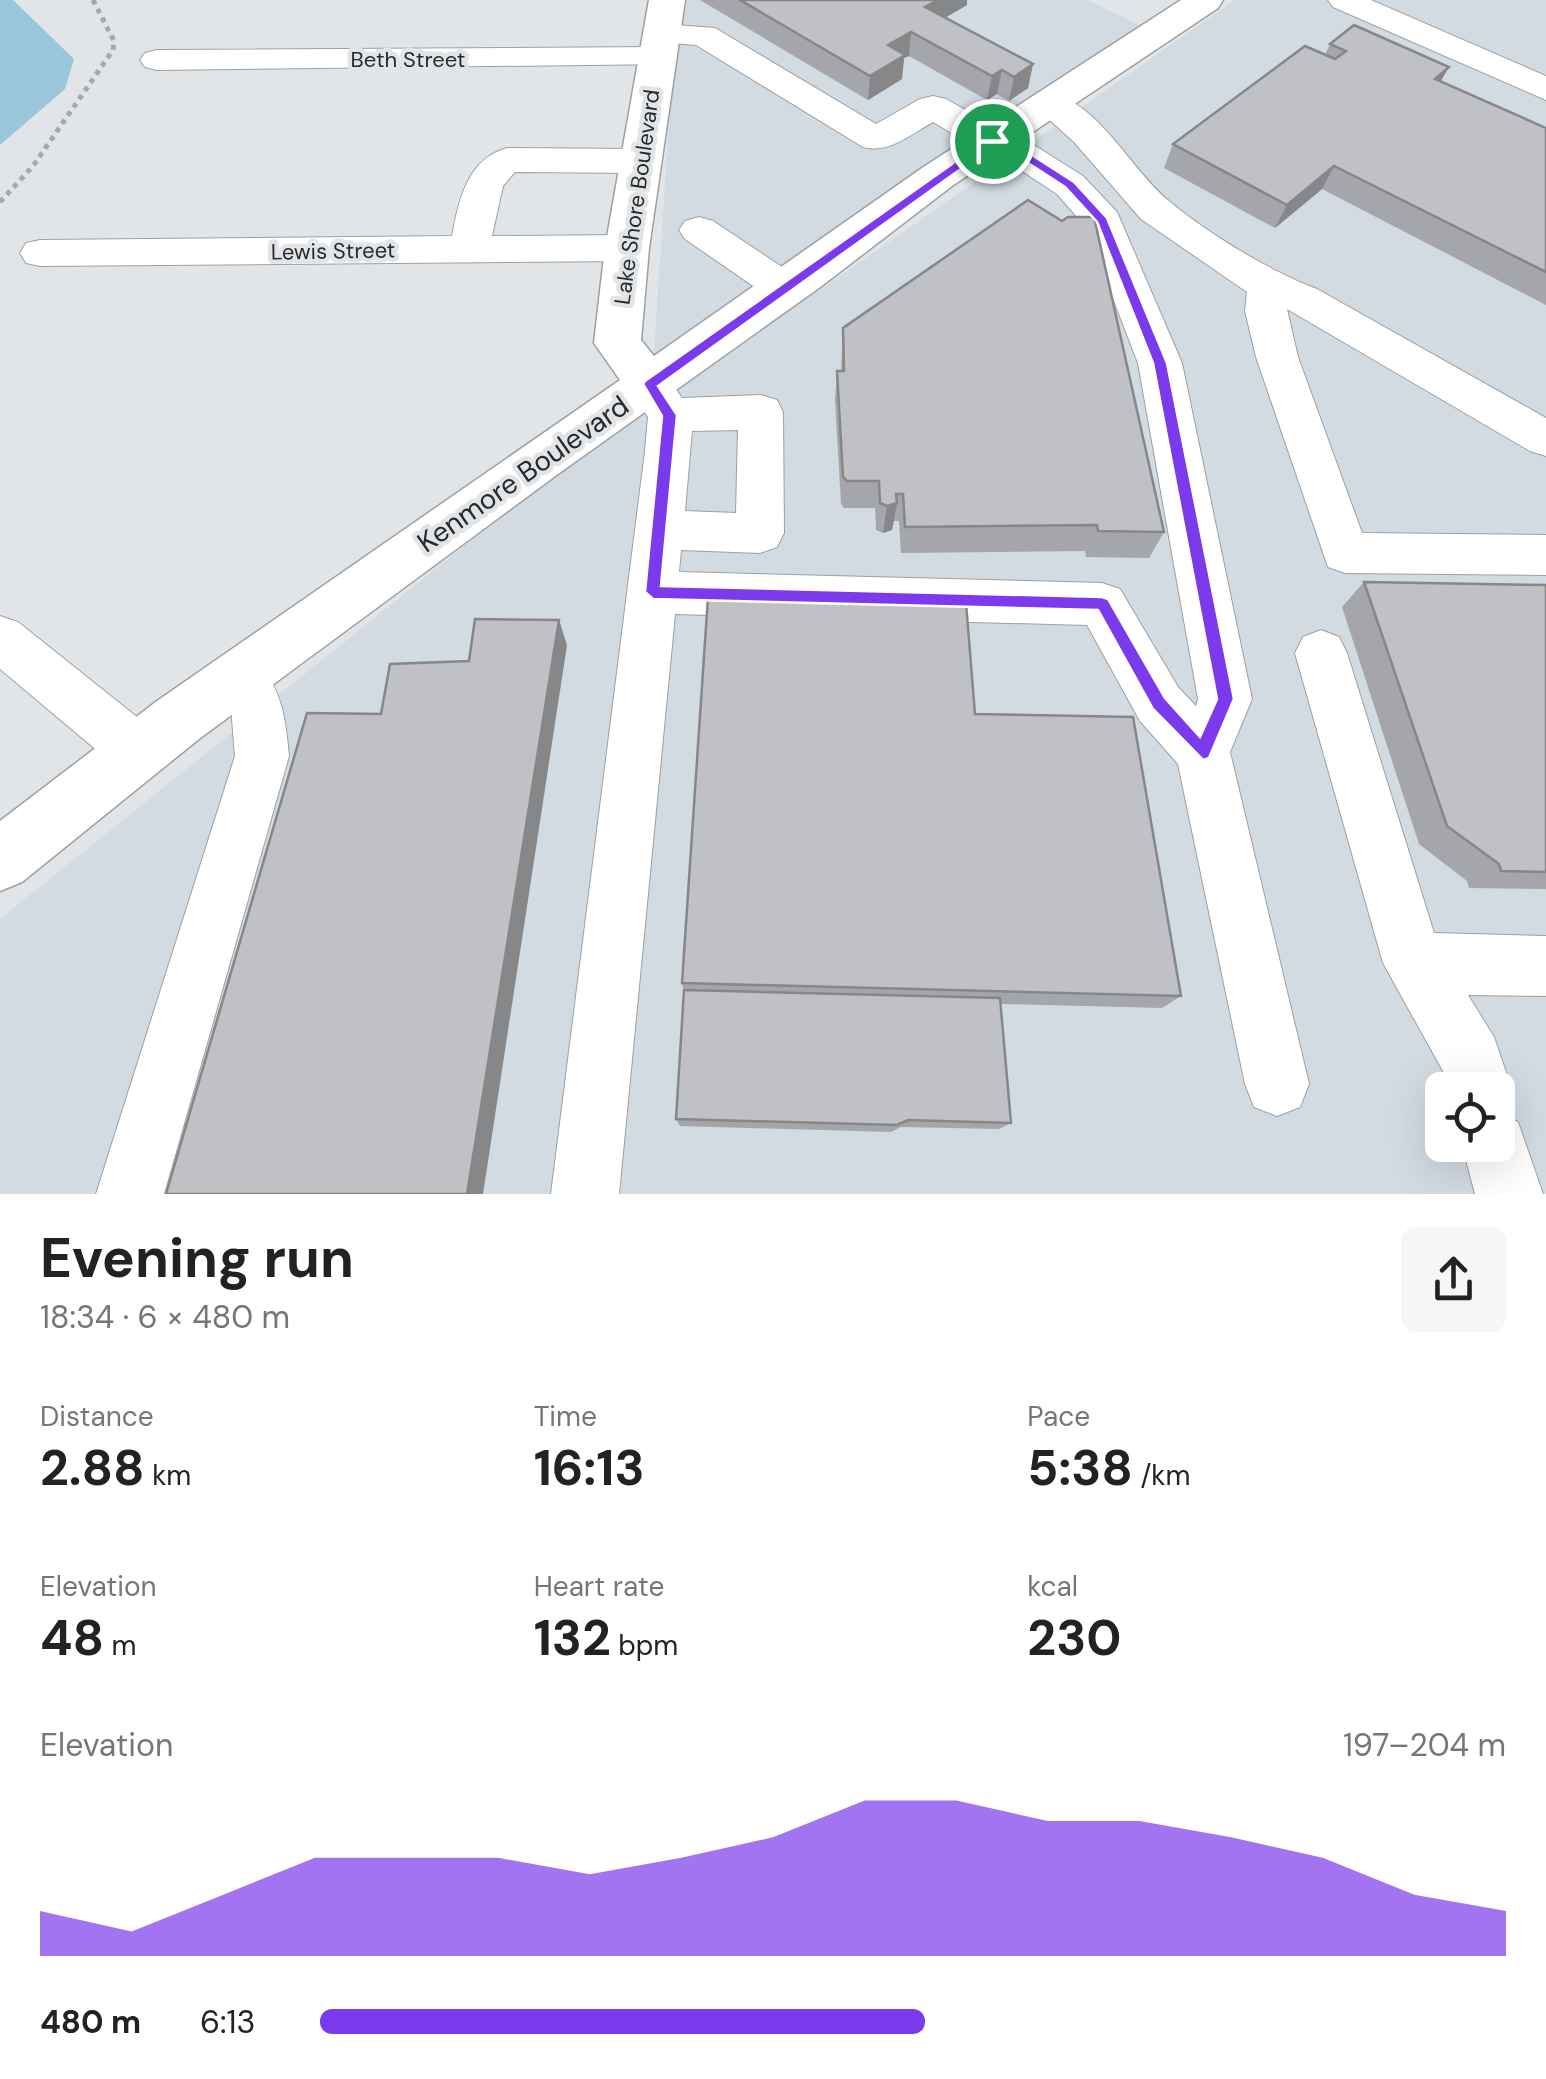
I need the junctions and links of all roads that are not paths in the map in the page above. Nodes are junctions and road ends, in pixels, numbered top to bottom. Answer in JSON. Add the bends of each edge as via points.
{"nodes":[{"id":1,"x":1205,"y":0,"type":"edge"},
{"id":2,"x":1344,"y":0,"type":"edge"},
{"id":3,"x":662,"y":30,"type":"edge"},
{"id":4,"x":157,"y":60,"type":"dead end"},
{"id":5,"x":1546,"y":90,"type":"edge"},
{"id":6,"x":1048,"y":103,"type":"junction"},
{"id":7,"x":994,"y":139,"type":"junction"},
{"id":8,"x":640,"y":162,"type":"junction"},
{"id":9,"x":700,"y":230,"type":"dead end"},
{"id":10,"x":627,"y":248,"type":"junction"},
{"id":11,"x":469,"y":250,"type":"junction"},
{"id":12,"x":40,"y":253,"type":"dead end"},
{"id":13,"x":1268,"y":286,"type":"junction"},
{"id":14,"x":786,"y":289,"type":"junction"},
{"id":15,"x":660,"y":400,"type":"junction"},
{"id":16,"x":1546,"y":439,"type":"edge"},
{"id":17,"x":660,"y":530,"type":"junction"},
{"id":18,"x":1546,"y":555,"type":"edge"},
{"id":19,"x":653,"y":592,"type":"junction"},
{"id":20,"x":0,"y":638,"type":"edge"},
{"id":21,"x":1321,"y":653,"type":"dead end"},
{"id":22,"x":241,"y":675,"type":"junction"},
{"id":23,"x":138,"y":750,"type":"junction"},
{"id":24,"x":1203,"y":752,"type":"junction"},
{"id":25,"x":0,"y":860,"type":"edge"},
{"id":26,"x":1413,"y":963,"type":"junction"},
{"id":27,"x":1546,"y":966,"type":"edge"},
{"id":28,"x":1475,"y":1072,"type":"edge"},
{"id":29,"x":1278,"y":1084,"type":"dead end"},
{"id":30,"x":1500,"y":1162,"type":"edge"},
{"id":31,"x":130,"y":1194,"type":"edge"},
{"id":32,"x":586,"y":1194,"type":"edge"},
{"id":33,"x":1509,"y":1194,"type":"edge"}],
"edges":[{"from":1,"to":6,"type":"main road","name":"Kenmore Boulevard"},
{"from":2,"to":5,"type":"street"},
{"from":3,"to":4,"type":"street","name":"Beth Street"},
{"from":3,"to":7,"type":"street","name":"Beth Street","via":[[704,35],[876,139],[932,107]]},
{"from":3,"to":8,"type":"main road","name":"Lake Shore Boulevard"},
{"from":6,"to":7,"type":"main road","name":"Kenmore Boulevard"},
{"from":6,"to":13,"type":"street","via":[[1156,210]]},
{"from":7,"to":14,"type":"main road","name":"Kenmore Boulevard"},
{"from":7,"to":24,"type":"street","via":[[1070,184],[1103,220],[1160,363],[1225,699]]},
{"from":8,"to":10,"type":"main road","name":"Lake Shore Boulevard"},
{"from":8,"to":11,"type":"street","via":[[496,164]]},
{"from":9,"to":14,"type":"street"},
{"from":10,"to":11,"type":"street","name":"Lewis Street"},
{"from":10,"to":15,"type":"main road","name":"Lake Shore Boulevard","via":[[617,343]]},
{"from":11,"to":12,"type":"street","name":"Lewis Street"},
{"from":13,"to":16,"type":"street","via":[[1302,299]]},
{"from":13,"to":18,"type":"street","via":[[1266,311],[1277,357],[1345,554]]},
{"from":14,"to":15,"type":"main road","name":"Kenmore Boulevard"},
{"from":15,"to":17,"type":"street"},
{"from":15,"to":17,"type":"street","via":[[761,412],[760,533]]},
{"from":15,"to":22,"type":"main road","name":"Kenmore Boulevard"},
{"from":17,"to":19,"type":"street"},
{"from":19,"to":24,"type":"street","via":[[1102,604],[1159,704]]},
{"from":19,"to":32,"type":"street"},
{"from":20,"to":23,"type":"street"},
{"from":21,"to":26,"type":"street"},
{"from":22,"to":23,"type":"main road","name":"Kenmore Boulevard"},
{"from":22,"to":31,"type":"street","via":[[257,704],[262,756]]},
{"from":23,"to":25,"type":"main road","name":"Kenmore Boulevard"},
{"from":24,"to":29,"type":"street"},
{"from":26,"to":27,"type":"street"},
{"from":26,"to":28,"type":"street"},
{"from":30,"to":33,"type":"street"}]}
